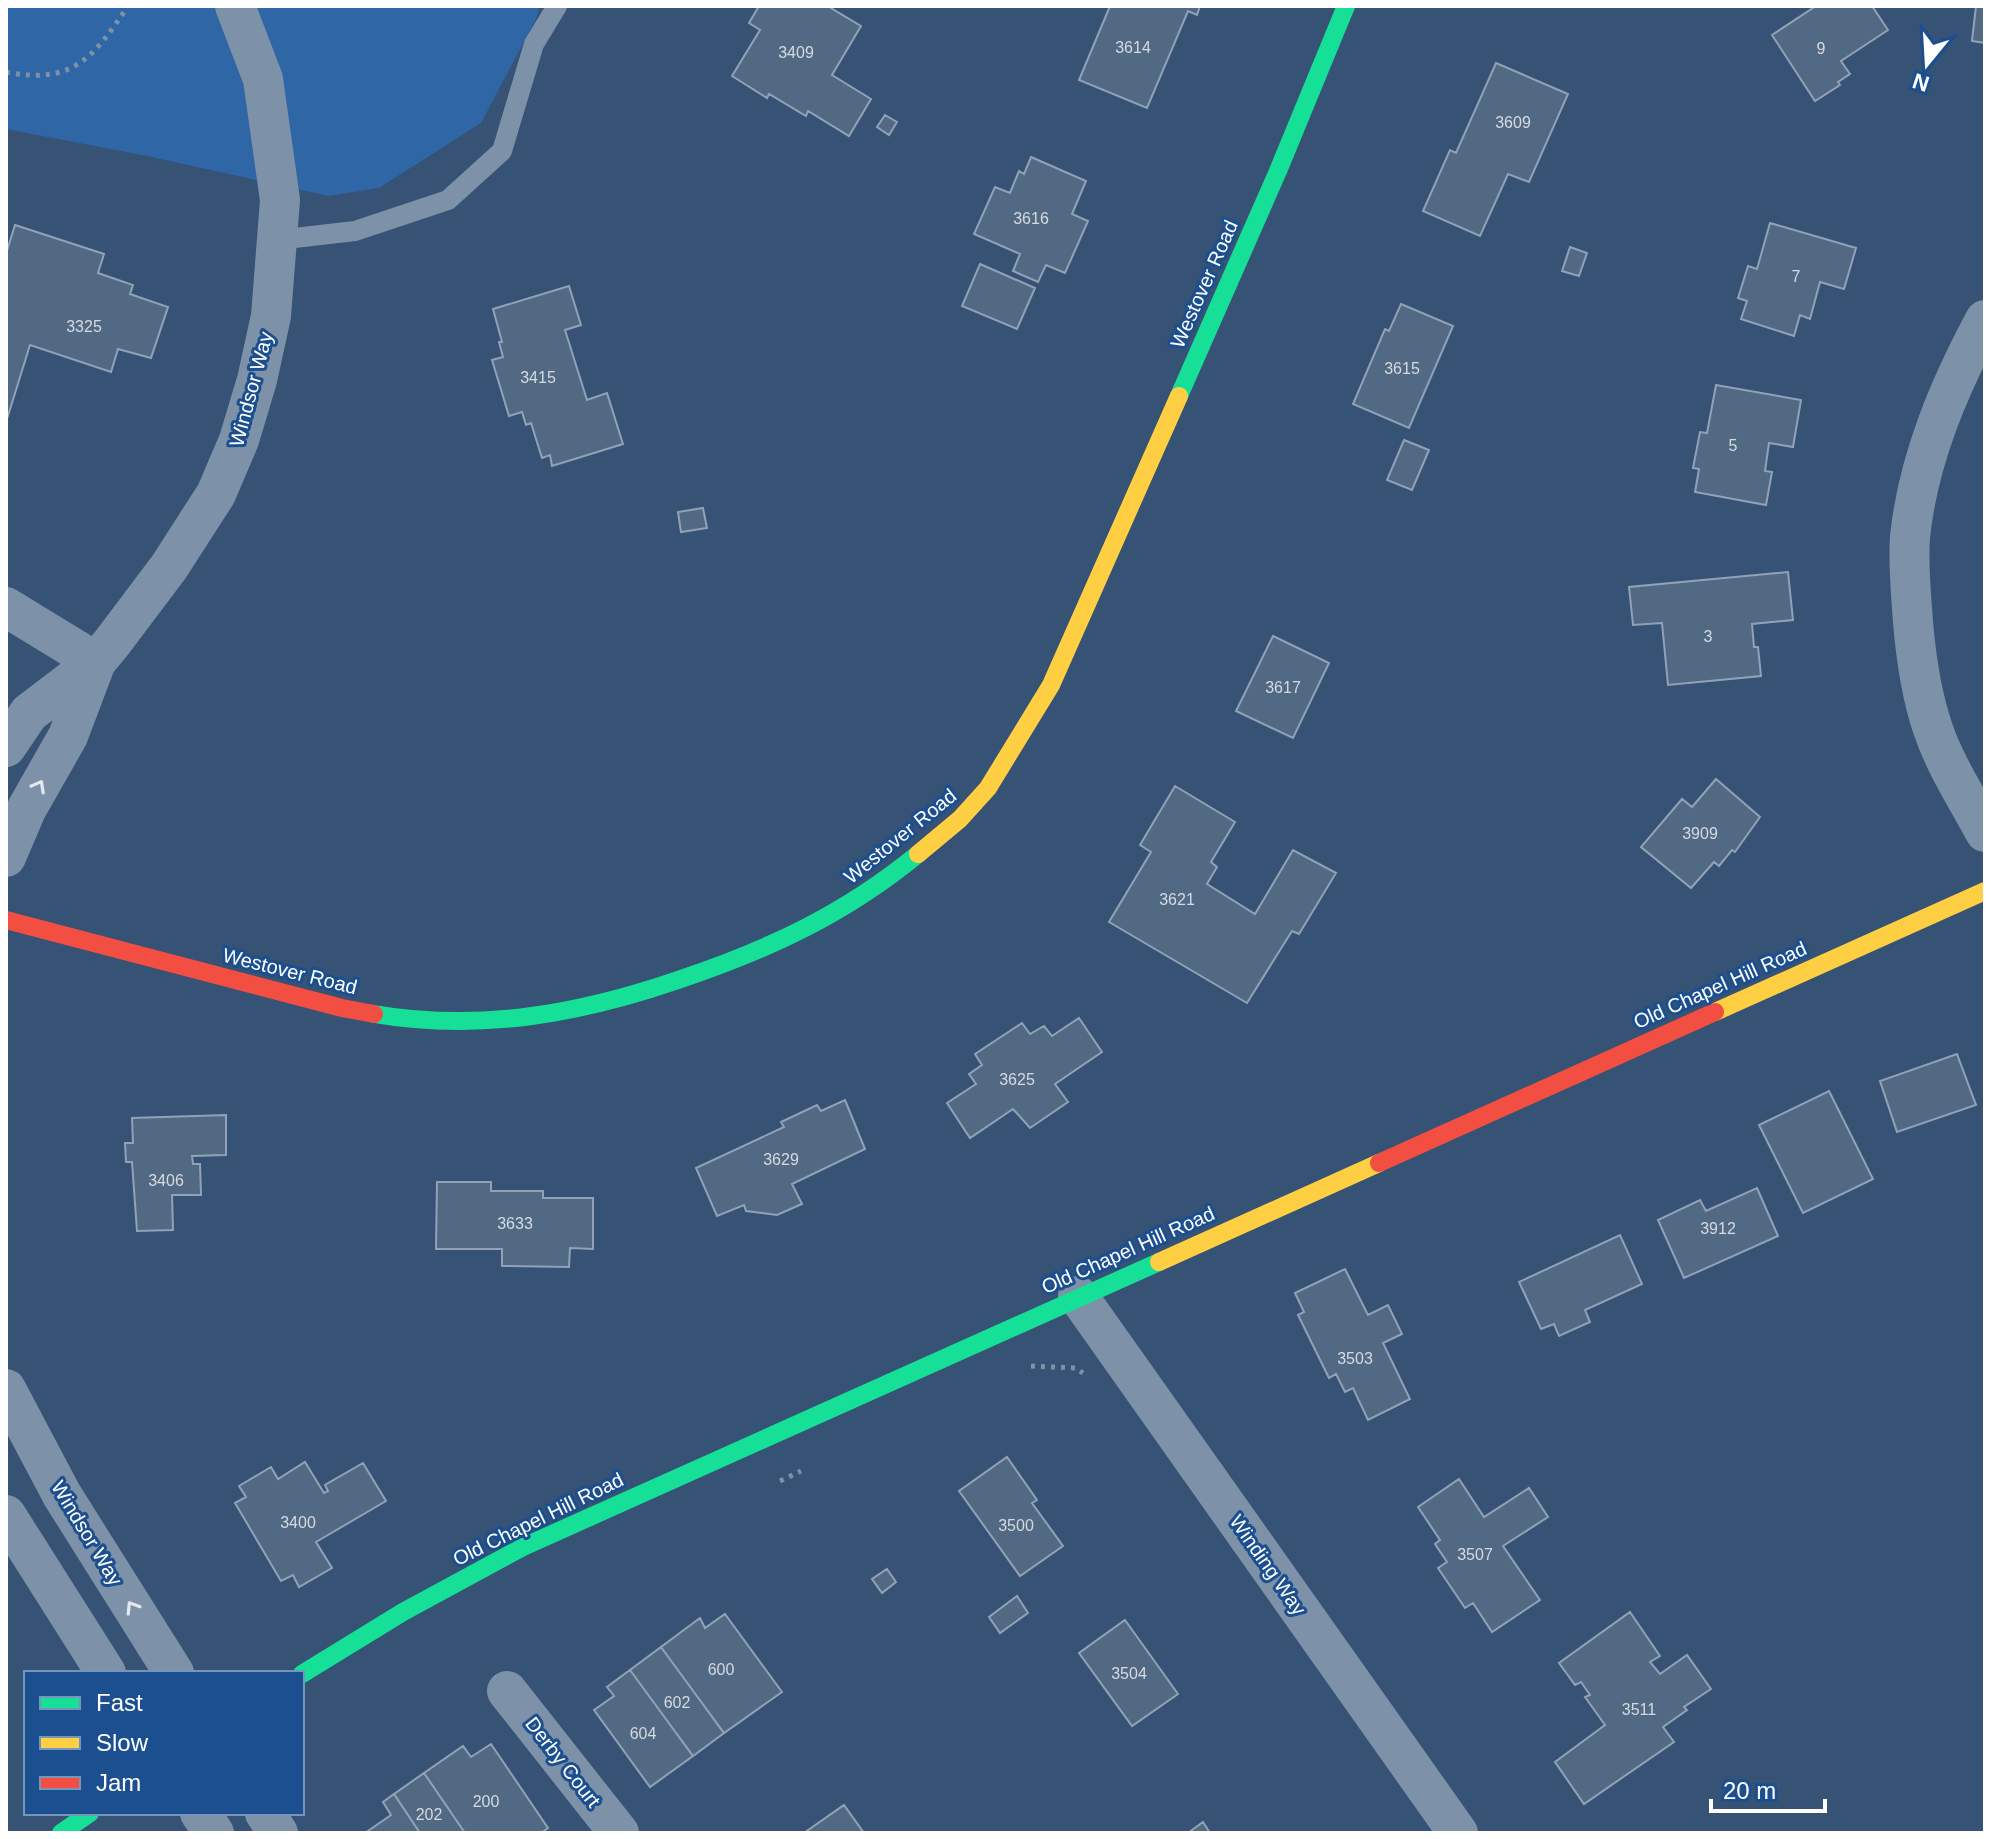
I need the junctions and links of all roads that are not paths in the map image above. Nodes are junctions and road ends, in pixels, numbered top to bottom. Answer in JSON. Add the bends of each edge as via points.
{"nodes":[{"id":1,"x":235,"y":6,"type":"edge"},
{"id":2,"x":557,"y":6,"type":"edge"},
{"id":3,"x":1346,"y":6,"type":"edge"},
{"id":4,"x":277,"y":240,"type":"junction"},
{"id":5,"x":1985,"y":320,"type":"edge"},
{"id":6,"x":6,"y":607,"type":"edge"},
{"id":7,"x":96,"y":662,"type":"junction"},
{"id":8,"x":6,"y":747,"type":"edge"},
{"id":9,"x":1985,"y":832,"type":"edge"},
{"id":10,"x":6,"y":857,"type":"edge"},
{"id":11,"x":1985,"y":891,"type":"edge"},
{"id":12,"x":6,"y":920,"type":"edge"},
{"id":13,"x":1078,"y":1296,"type":"junction"},
{"id":14,"x":6,"y":1389,"type":"edge"},
{"id":15,"x":6,"y":1515,"type":"edge"},
{"id":16,"x":105,"y":1671,"type":"edge"},
{"id":17,"x":173,"y":1671,"type":"edge"},
{"id":18,"x":304,"y":1673,"type":"edge"},
{"id":19,"x":507,"y":1691,"type":"dead end"},
{"id":20,"x":87,"y":1815,"type":"edge"},
{"id":21,"x":201,"y":1815,"type":"edge"},
{"id":22,"x":266,"y":1815,"type":"edge"},
{"id":23,"x":61,"y":1833,"type":"edge"},
{"id":24,"x":214,"y":1833,"type":"edge"},
{"id":25,"x":278,"y":1833,"type":"edge"},
{"id":26,"x":619,"y":1833,"type":"edge"},
{"id":27,"x":1458,"y":1833,"type":"edge"}],
"edges":[{"from":1,"to":4,"type":"street","name":"Windsor Way","via":[[263,79],[280,200]]},
{"from":2,"to":4,"type":"lane","via":[[534,44],[502,151],[448,200],[355,231]]},
{"from":3,"to":12,"type":"street","name":"Westover Road","via":[[1051,685],[988,788],[960,819],[879,886],[817,924],[736,961],[623,999],[504,1021],[396,1017],[342,1008]]},
{"from":4,"to":7,"type":"street","name":"Windsor Way","via":[[271,316],[257,380],[216,494]]},
{"from":5,"to":9,"type":"street","via":[[1925,462],[1910,535],[1909,574],[1916,658],[1933,729]]},
{"from":6,"to":7,"type":"street"},
{"from":7,"to":8,"type":"street","name":"Windsor Way","via":[[29,713]]},
{"from":10,"to":7,"type":"street","name":"Windsor Way","one_way":true,"via":[[68,736]]},
{"from":11,"to":13,"type":"street","name":"Old Chapel Hill Road"},
{"from":13,"to":18,"type":"street","name":"Old Chapel Hill Road","via":[[523,1547]]},
{"from":13,"to":27,"type":"street","name":"Winding Way"},
{"from":17,"to":14,"type":"street","name":"Windsor Way","one_way":true,"via":[[62,1495]]},
{"from":15,"to":16,"type":"street"},
{"from":19,"to":26,"type":"street","name":"Derby Court"},
{"from":20,"to":23,"type":"street"},
{"from":21,"to":24,"type":"street"},
{"from":22,"to":25,"type":"street"}]}
